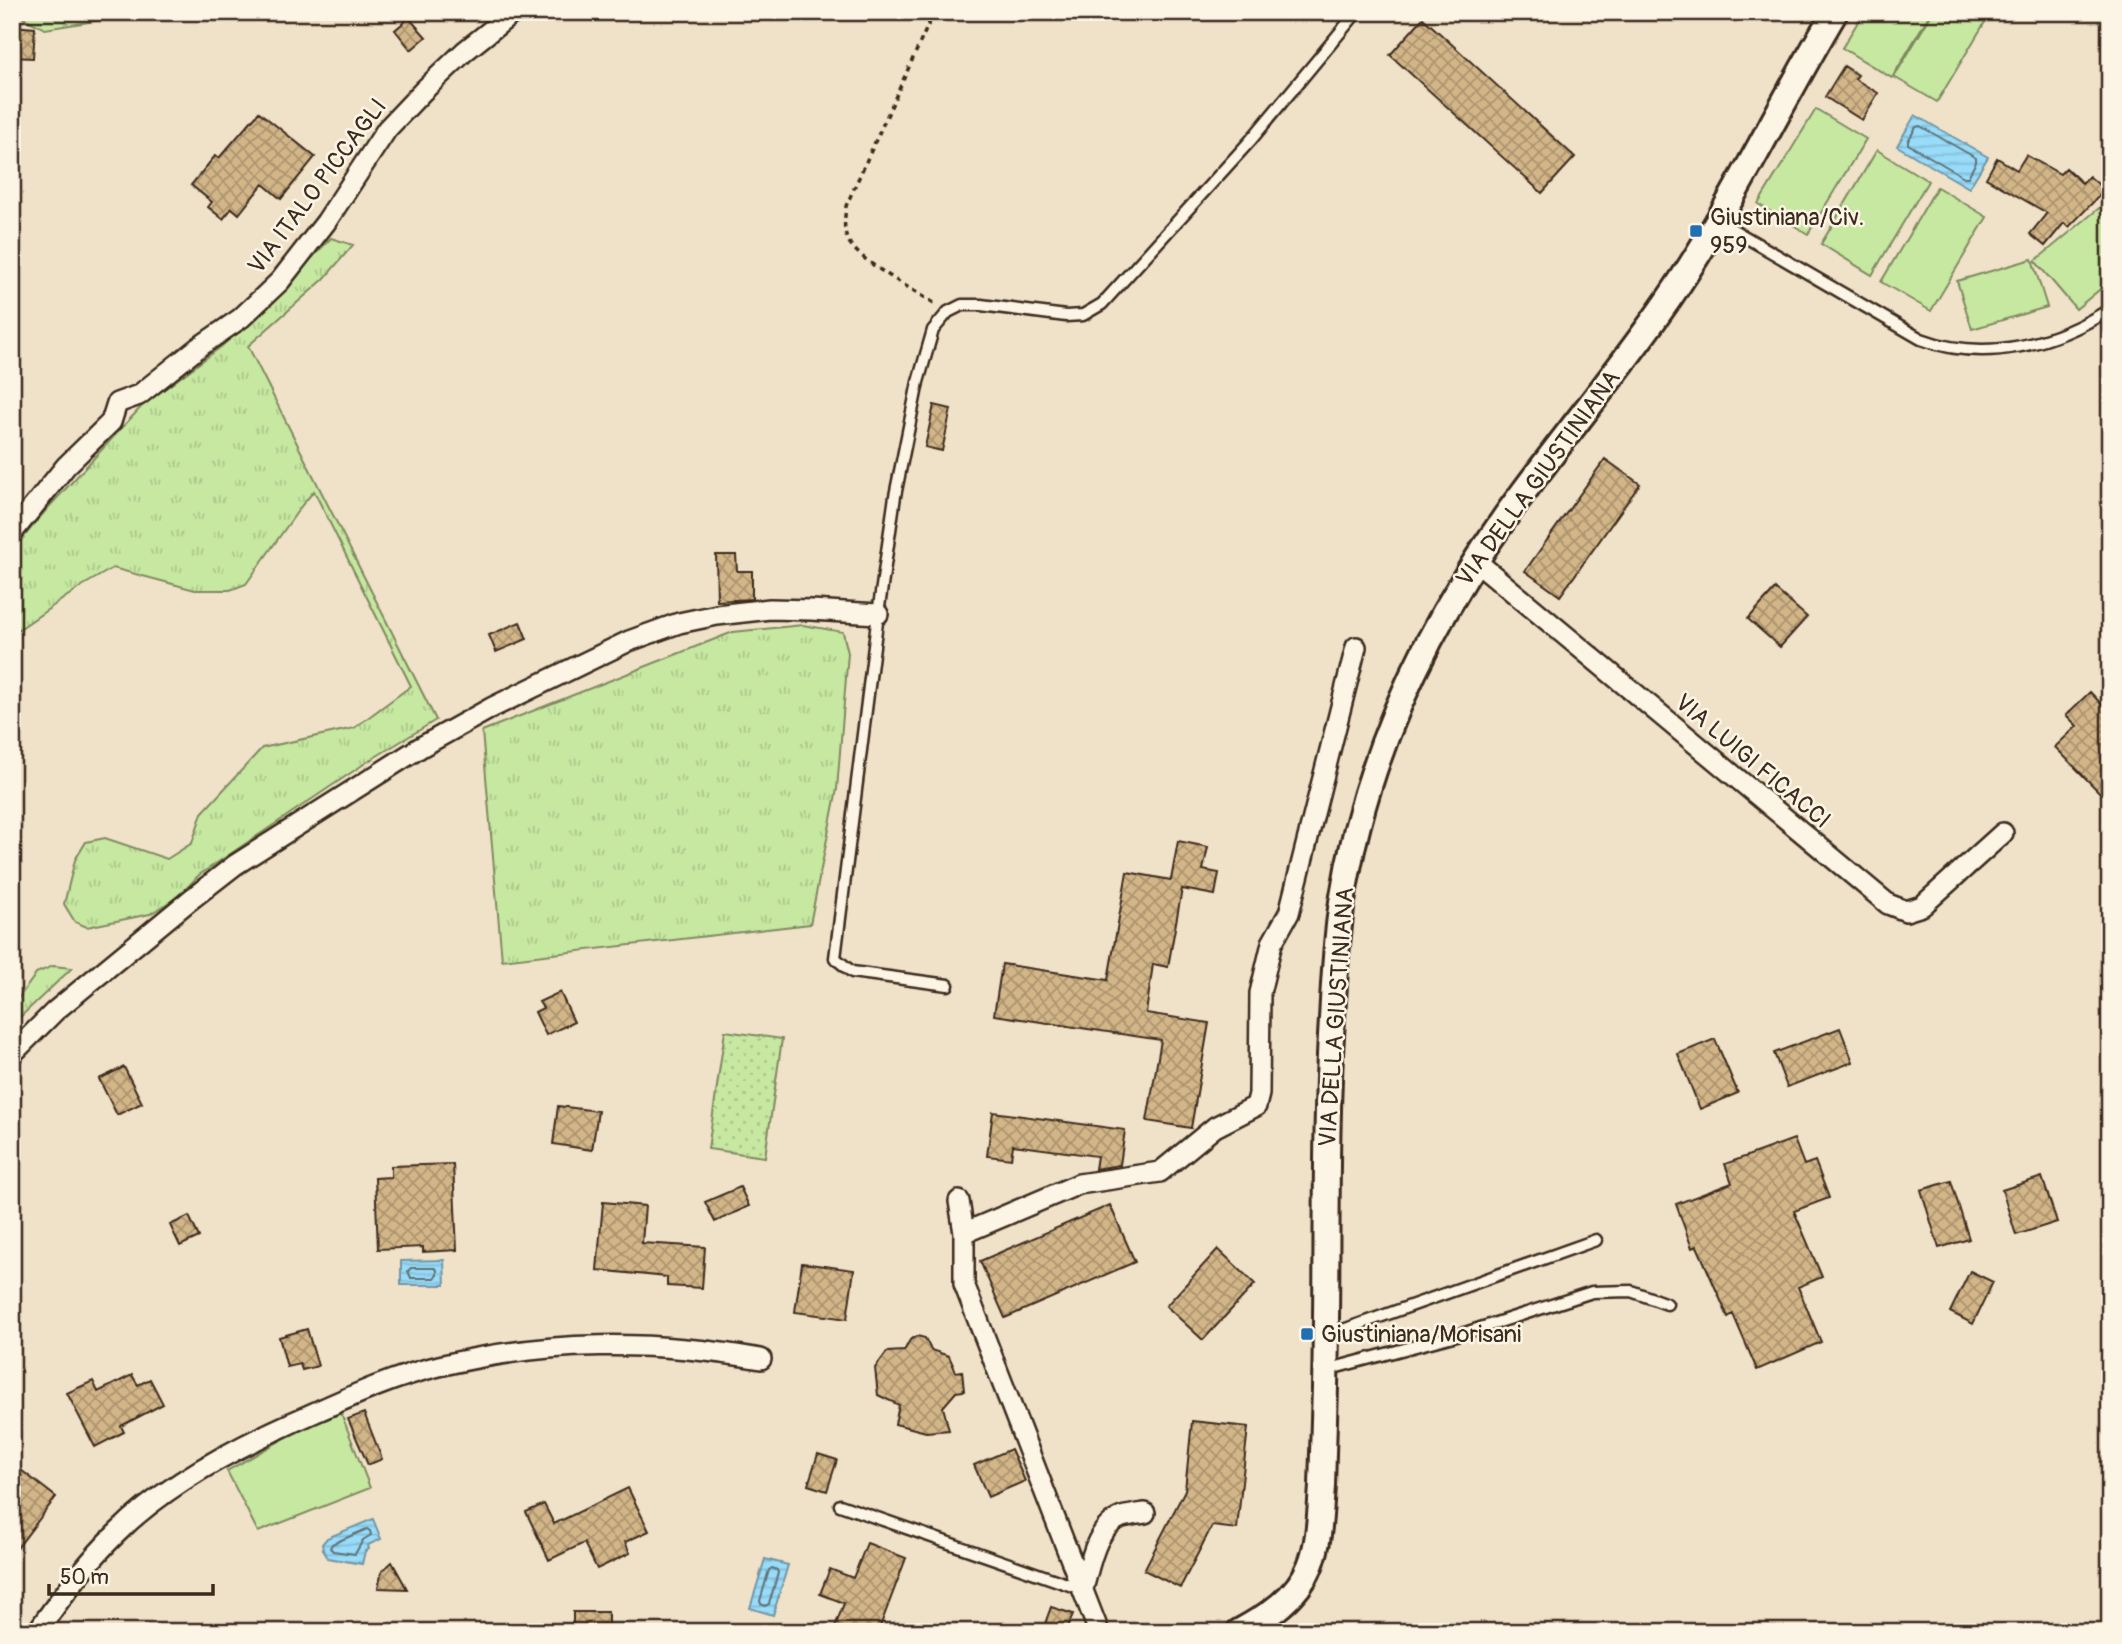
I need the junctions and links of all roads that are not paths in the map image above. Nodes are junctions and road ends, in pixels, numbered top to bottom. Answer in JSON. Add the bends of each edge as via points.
{"nodes":[{"id":1,"x":514,"y":12,"type":"edge"},
{"id":2,"x":1357,"y":12,"type":"edge"},
{"id":3,"x":1835,"y":12,"type":"edge"},
{"id":4,"x":1717,"y":221,"type":"junction"},
{"id":5,"x":2110,"y":309,"type":"edge"},
{"id":6,"x":12,"y":533,"type":"edge"},
{"id":7,"x":1476,"y":561,"type":"junction"},
{"id":8,"x":878,"y":614,"type":"junction"},
{"id":9,"x":1356,"y":647,"type":"dead end"},
{"id":10,"x":2003,"y":833,"type":"dead end"},
{"id":11,"x":948,"y":985,"type":"dead end"},
{"id":12,"x":12,"y":1054,"type":"edge"},
{"id":13,"x":958,"y":1201,"type":"dead end"},
{"id":14,"x":964,"y":1233,"type":"junction"},
{"id":15,"x":1596,"y":1240,"type":"dead end"},
{"id":16,"x":1667,"y":1304,"type":"dead end"},
{"id":17,"x":1326,"y":1337,"type":"junction"},
{"id":18,"x":761,"y":1359,"type":"dead end"},
{"id":19,"x":1325,"y":1370,"type":"junction"},
{"id":20,"x":840,"y":1506,"type":"dead end"},
{"id":21,"x":1145,"y":1513,"type":"dead end"},
{"id":22,"x":1083,"y":1589,"type":"junction"},
{"id":23,"x":37,"y":1632,"type":"edge"},
{"id":24,"x":1099,"y":1632,"type":"edge"},
{"id":25,"x":1239,"y":1632,"type":"edge"}],
"edges":[{"from":1,"to":6,"type":"street","name":"VIA ITALO PICCAGLI","via":[[465,51],[387,129],[326,222],[280,281],[241,318],[139,395],[117,403],[111,422],[66,466]]},
{"from":2,"to":8,"type":"lane","via":[[1250,141],[1102,304],[1083,315],[1066,316],[962,305],[948,312],[933,330],[895,496]]},
{"from":3,"to":4,"type":"street","name":"VIA DELLA GIUSTINIANA"},
{"from":4,"to":5,"type":"lane","via":[[1921,339],[1954,349],[1975,351],[2033,343]]},
{"from":4,"to":7,"type":"street","name":"VIA DELLA GIUSTINIANA","via":[[1664,306]]},
{"from":7,"to":10,"type":"street","name":"VIA LUIGI FICACCI","via":[[1888,904],[1906,911],[1922,906]]},
{"from":7,"to":17,"type":"street","name":"VIA DELLA GIUSTINIANA","via":[[1401,697],[1369,785],[1347,874],[1336,946],[1328,1083]]},
{"from":8,"to":11,"type":"lane","via":[[835,958],[852,972]]},
{"from":8,"to":12,"type":"street","via":[[770,610],[679,623],[629,641],[493,707],[235,865],[55,1011]]},
{"from":9,"to":14,"type":"street","via":[[1289,912],[1272,943],[1260,993],[1256,1106],[1215,1127],[1160,1172],[1079,1184]]},
{"from":13,"to":14,"type":"street"},
{"from":14,"to":22,"type":"street","via":[[964,1284]]},
{"from":15,"to":17,"type":"lane"},
{"from":16,"to":19,"type":"lane","via":[[1631,1292],[1592,1292],[1468,1332]]},
{"from":17,"to":19,"type":"street","name":"VIA DELLA GIUSTINIANA"},
{"from":18,"to":23,"type":"street","via":[[619,1344],[559,1347],[438,1366],[367,1389],[268,1433],[155,1501],[89,1562]]},
{"from":19,"to":25,"type":"street","name":"VIA DELLA GIUSTINIANA","via":[[1315,1553],[1292,1594]]},
{"from":20,"to":22,"type":"lane"},
{"from":21,"to":22,"type":"street","via":[[1121,1517],[1103,1531]]},
{"from":22,"to":24,"type":"street"}]}
